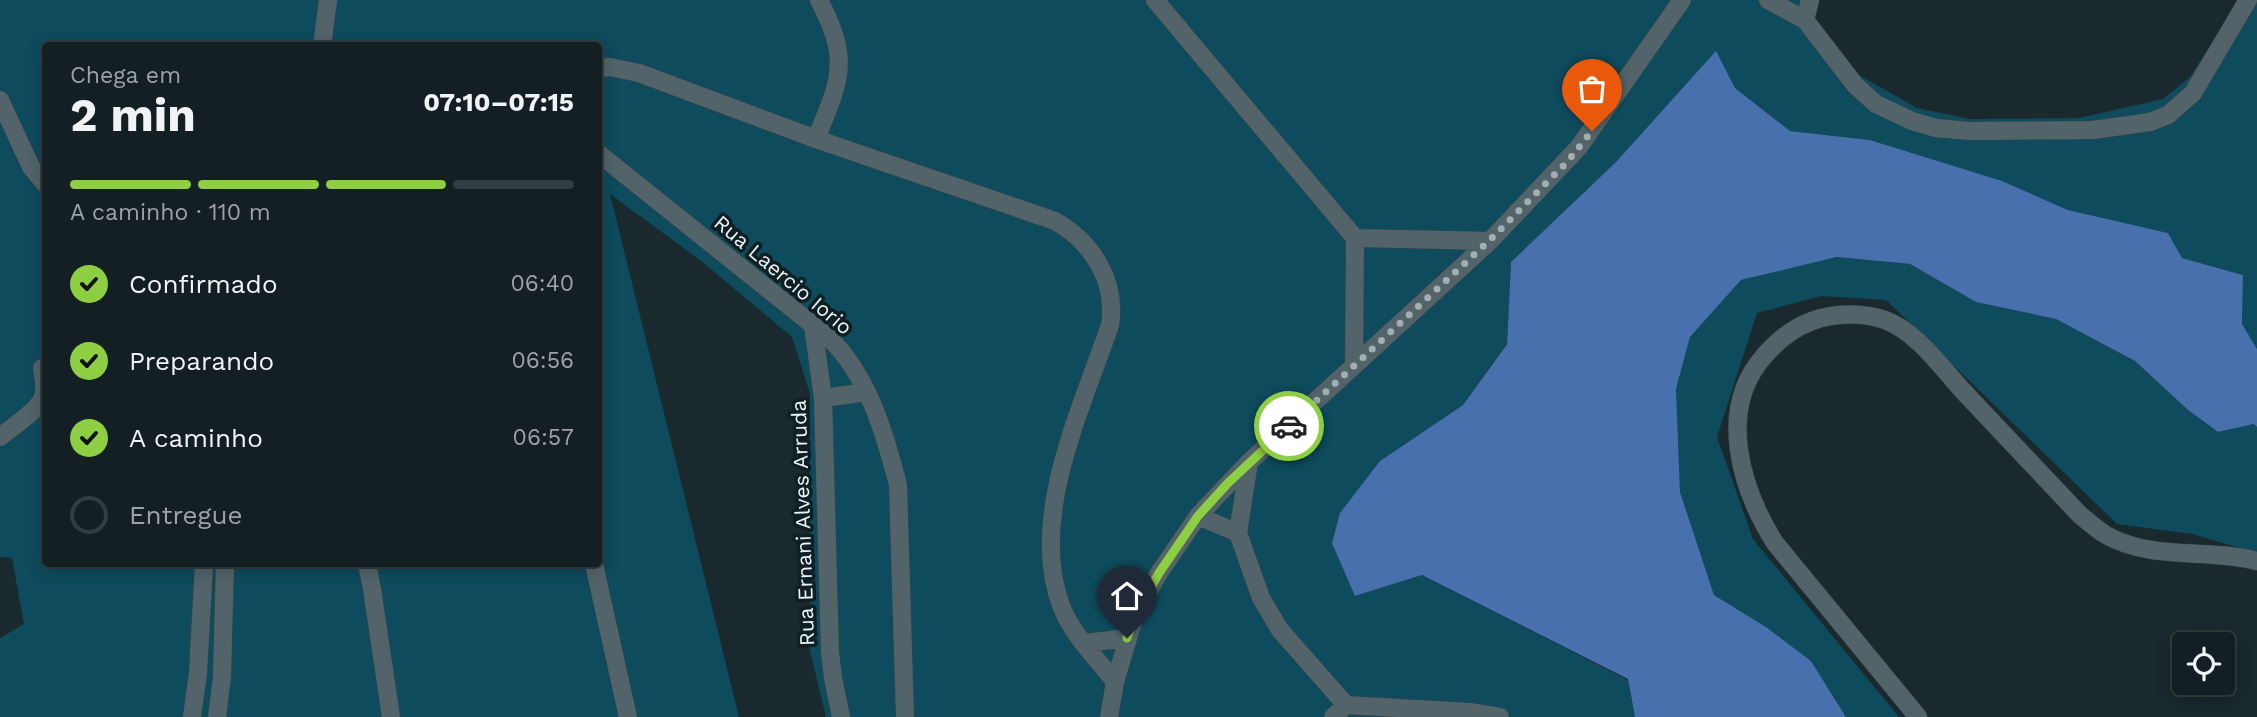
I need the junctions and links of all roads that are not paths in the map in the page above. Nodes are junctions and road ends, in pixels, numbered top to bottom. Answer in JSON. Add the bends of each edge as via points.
{"nodes":[{"id":1,"x":328,"y":0,"type":"edge"},
{"id":2,"x":819,"y":0,"type":"edge"},
{"id":3,"x":1155,"y":0,"type":"edge"},
{"id":4,"x":1682,"y":0,"type":"edge"},
{"id":5,"x":1768,"y":0,"type":"edge"},
{"id":6,"x":1810,"y":0,"type":"edge"},
{"id":7,"x":2248,"y":0,"type":"edge"},
{"id":8,"x":1804,"y":20,"type":"junction"},
{"id":9,"x":323,"y":42,"type":"edge"},
{"id":10,"x":602,"y":68,"type":"edge"},
{"id":11,"x":0,"y":100,"type":"edge"},
{"id":12,"x":816,"y":139,"type":"junction"},
{"id":13,"x":602,"y":156,"type":"edge"},
{"id":14,"x":42,"y":180,"type":"edge"},
{"id":15,"x":1355,"y":238,"type":"junction"},
{"id":16,"x":1490,"y":240,"type":"junction"},
{"id":17,"x":813,"y":326,"type":"junction"},
{"id":18,"x":1354,"y":366,"type":"junction"},
{"id":19,"x":867,"y":392,"type":"junction"},
{"id":20,"x":822,"y":398,"type":"junction"},
{"id":21,"x":42,"y":400,"type":"edge"},
{"id":22,"x":0,"y":436,"type":"edge"},
{"id":23,"x":1250,"y":462,"type":"junction"},
{"id":24,"x":1198,"y":516,"type":"junction"},
{"id":25,"x":1238,"y":533,"type":"junction"},
{"id":26,"x":2257,"y":561,"type":"edge"},
{"id":27,"x":204,"y":567,"type":"edge"},
{"id":28,"x":225,"y":567,"type":"edge"},
{"id":29,"x":368,"y":567,"type":"edge"},
{"id":30,"x":595,"y":567,"type":"edge"},
{"id":31,"x":1127,"y":638,"type":"junction"},
{"id":32,"x":1085,"y":643,"type":"junction"},
{"id":33,"x":1115,"y":682,"type":"junction"},
{"id":34,"x":1339,"y":711,"type":"edge"},
{"id":35,"x":192,"y":717,"type":"edge"},
{"id":36,"x":217,"y":717,"type":"edge"},
{"id":37,"x":391,"y":717,"type":"edge"},
{"id":38,"x":628,"y":717,"type":"edge"},
{"id":39,"x":841,"y":717,"type":"edge"},
{"id":40,"x":905,"y":717,"type":"edge"},
{"id":41,"x":1110,"y":717,"type":"edge"},
{"id":42,"x":1500,"y":717,"type":"edge"},
{"id":43,"x":1918,"y":717,"type":"edge"}],
"edges":[{"from":1,"to":9,"type":"street"},
{"from":2,"to":12,"type":"street","via":[[839,53],[840,74]]},
{"from":3,"to":15,"type":"street"},
{"from":4,"to":16,"type":"street","via":[[1579,148]]},
{"from":5,"to":8,"type":"street"},
{"from":6,"to":8,"type":"street"},
{"from":7,"to":8,"type":"street","via":[[2204,76],[2180,106],[2150,122],[2093,130],[1970,131],[1912,121],[1866,96]]},
{"from":10,"to":12,"type":"street","via":[[639,73]]},
{"from":11,"to":14,"type":"street","via":[[31,167]]},
{"from":12,"to":32,"type":"street","via":[[1055,222],[1081,240],[1101,268],[1112,316],[1066,452],[1051,534],[1058,596]]},
{"from":13,"to":17,"type":"street","name":"Rua Laercio Iorio"},
{"from":15,"to":16,"type":"street"},
{"from":15,"to":18,"type":"street"},
{"from":16,"to":18,"type":"street"},
{"from":17,"to":19,"type":"street","name":"Rua Laercio Iorio","via":[[841,350]]},
{"from":17,"to":20,"type":"street","name":"Rua Ernani Alves Arruda"},
{"from":18,"to":23,"type":"street"},
{"from":19,"to":20,"type":"street"},
{"from":19,"to":40,"type":"street","name":"Rua Laercio Iorio","via":[[898,485]]},
{"from":20,"to":39,"type":"street","name":"Rua Ernani Alves Arruda","via":[[828,622]]},
{"from":21,"to":22,"type":"street"},
{"from":23,"to":24,"type":"street"},
{"from":23,"to":25,"type":"street"},
{"from":24,"to":25,"type":"street"},
{"from":24,"to":31,"type":"street","via":[[1159,573]]},
{"from":25,"to":34,"type":"street","via":[[1269,614]]},
{"from":26,"to":43,"type":"street","via":[[2153,550],[2108,536],[2080,515],[1897,326],[1874,316],[1857,315],[1804,324],[1773,345],[1744,389],[1737,429],[1743,475],[1761,522],[1775,543]]},
{"from":27,"to":35,"type":"street"},
{"from":28,"to":36,"type":"street"},
{"from":29,"to":37,"type":"street"},
{"from":30,"to":38,"type":"street"},
{"from":31,"to":32,"type":"street"},
{"from":31,"to":33,"type":"street"},
{"from":32,"to":33,"type":"street"},
{"from":33,"to":41,"type":"street"},
{"from":34,"to":42,"type":"street","via":[[1469,712]]}]}
